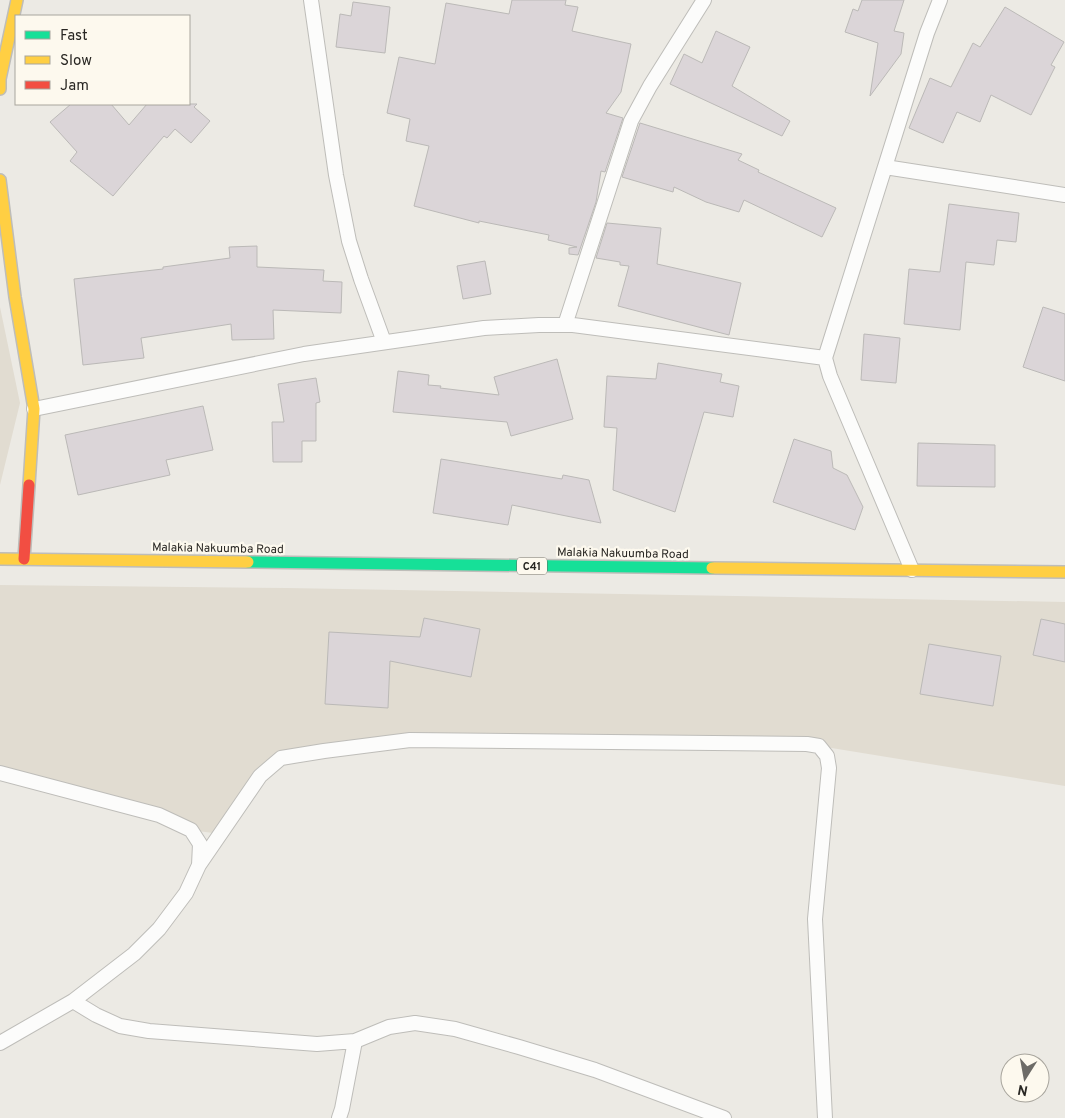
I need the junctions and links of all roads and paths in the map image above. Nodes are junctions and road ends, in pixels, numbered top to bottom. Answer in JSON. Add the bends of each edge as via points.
{"nodes":[{"id":1,"x":17,"y":0,"type":"edge"},
{"id":2,"x":311,"y":0,"type":"edge"},
{"id":3,"x":704,"y":0,"type":"edge"},
{"id":4,"x":940,"y":0,"type":"edge"},
{"id":5,"x":0,"y":89,"type":"edge"},
{"id":6,"x":884,"y":167,"type":"junction"},
{"id":7,"x":0,"y":180,"type":"edge"},
{"id":8,"x":1065,"y":195,"type":"edge"},
{"id":9,"x":565,"y":325,"type":"junction"},
{"id":10,"x":384,"y":342,"type":"junction"},
{"id":11,"x":825,"y":358,"type":"junction"},
{"id":12,"x":34,"y":409,"type":"junction"},
{"id":13,"x":0,"y":559,"type":"edge"},
{"id":14,"x":24,"y":559,"type":"junction"},
{"id":15,"x":912,"y":570,"type":"junction"},
{"id":16,"x":1065,"y":572,"type":"edge"},
{"id":17,"x":0,"y":773,"type":"edge"},
{"id":18,"x":199,"y":865,"type":"junction"},
{"id":19,"x":73,"y":1001,"type":"junction"},
{"id":20,"x":355,"y":1041,"type":"junction"},
{"id":21,"x":0,"y":1043,"type":"edge"},
{"id":22,"x":339,"y":1118,"type":"edge"},
{"id":23,"x":724,"y":1118,"type":"edge"},
{"id":24,"x":825,"y":1118,"type":"edge"}],
"edges":[{"from":1,"to":5,"type":"main road"},
{"from":2,"to":10,"type":"lane","via":[[336,175],[349,241]]},
{"from":3,"to":9,"type":"lane","via":[[631,122]]},
{"from":4,"to":6,"type":"lane","via":[[926,33]]},
{"from":6,"to":8,"type":"lane"},
{"from":6,"to":11,"type":"lane"},
{"from":7,"to":12,"type":"main road"},
{"from":9,"to":10,"type":"lane","via":[[484,328]]},
{"from":9,"to":11,"type":"lane"},
{"from":10,"to":12,"type":"lane","via":[[304,354]]},
{"from":11,"to":15,"type":"lane"},
{"from":12,"to":14,"type":"main road"},
{"from":13,"to":14,"type":"main road","name":"Malakia Nakuumba Road","number":"C41"},
{"from":14,"to":15,"type":"main road","name":"Malakia Nakuumba Road","number":"C41"},
{"from":15,"to":16,"type":"main road","name":"Malakia Nakuumba Road","number":"C41"},
{"from":17,"to":18,"type":"lane","via":[[159,815],[191,830],[200,844]]},
{"from":18,"to":19,"type":"lane","via":[[186,893],[160,929],[134,954]]},
{"from":18,"to":24,"type":"lane","via":[[260,776],[281,758],[410,740],[819,746],[827,756],[829,768],[815,919]]},
{"from":19,"to":20,"type":"lane","via":[[120,1026],[149,1031],[317,1044]]},
{"from":19,"to":21,"type":"lane"},
{"from":20,"to":22,"type":"lane"},
{"from":20,"to":23,"type":"lane","via":[[389,1027],[415,1023],[455,1029],[595,1070]]}]}
